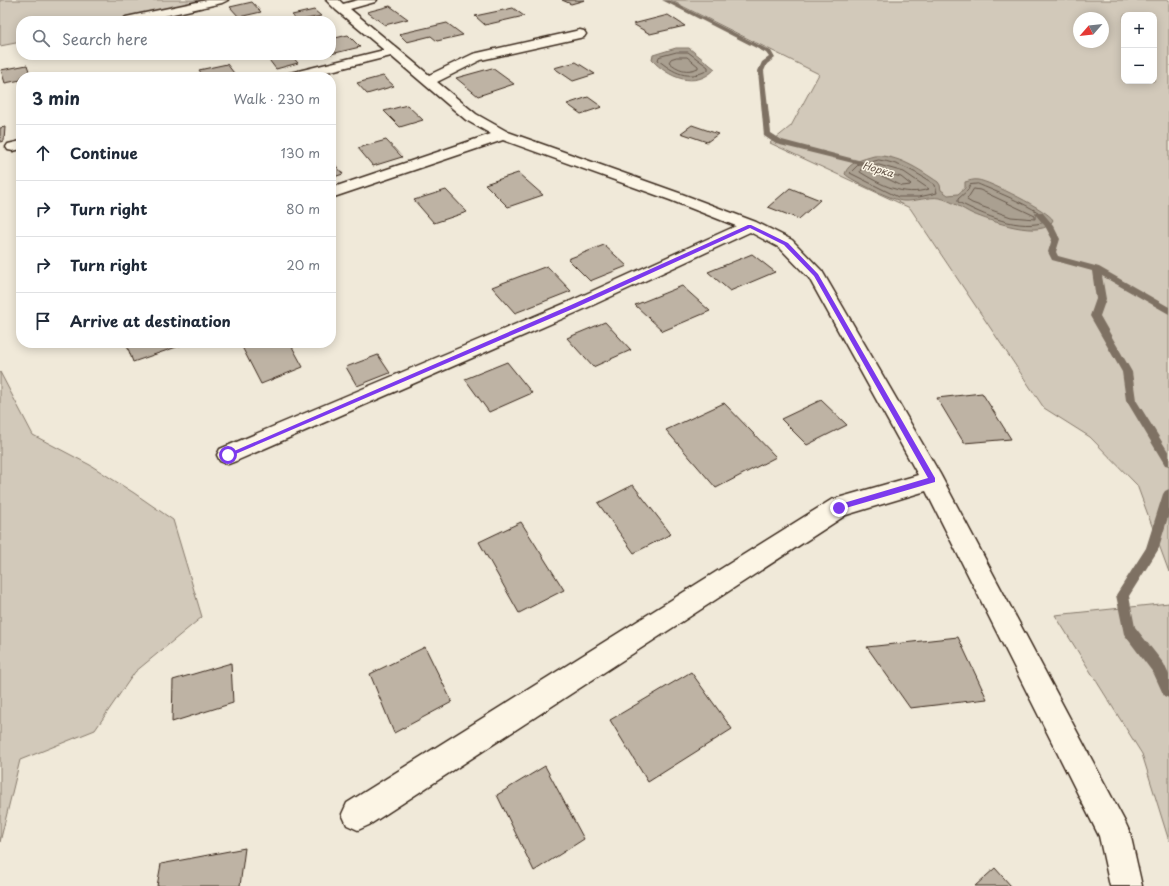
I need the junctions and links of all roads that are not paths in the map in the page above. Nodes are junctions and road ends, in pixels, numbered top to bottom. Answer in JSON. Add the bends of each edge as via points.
{"nodes":[{"id":1,"x":222,"y":0,"type":"edge"},
{"id":2,"x":371,"y":0,"type":"edge"},
{"id":3,"x":336,"y":4,"type":"edge"},
{"id":4,"x":149,"y":16,"type":"edge"},
{"id":5,"x":580,"y":34,"type":"dead end"},
{"id":6,"x":393,"y":52,"type":"junction"},
{"id":7,"x":311,"y":72,"type":"edge"},
{"id":8,"x":428,"y":81,"type":"junction"},
{"id":9,"x":503,"y":135,"type":"junction"},
{"id":10,"x":336,"y":191,"type":"edge"},
{"id":11,"x":750,"y":226,"type":"junction"},
{"id":12,"x":228,"y":455,"type":"dead end"},
{"id":13,"x":932,"y":480,"type":"junction"},
{"id":14,"x":358,"y":814,"type":"dead end"},
{"id":15,"x":1126,"y":886,"type":"edge"}],
"edges":[{"from":1,"to":4,"type":"street"},
{"from":2,"to":3,"type":"street"},
{"from":3,"to":6,"type":"street"},
{"from":5,"to":8,"type":"street","via":[[477,57]]},
{"from":6,"to":7,"type":"street"},
{"from":6,"to":8,"type":"street"},
{"from":8,"to":9,"type":"street","via":[[470,117]]},
{"from":9,"to":10,"type":"street"},
{"from":9,"to":11,"type":"street"},
{"from":11,"to":12,"type":"street","via":[[566,310]]},
{"from":11,"to":13,"type":"street","via":[[786,244],[816,275]]},
{"from":13,"to":14,"type":"street","via":[[839,508]]},
{"from":13,"to":15,"type":"street","via":[[1114,833]]}]}
